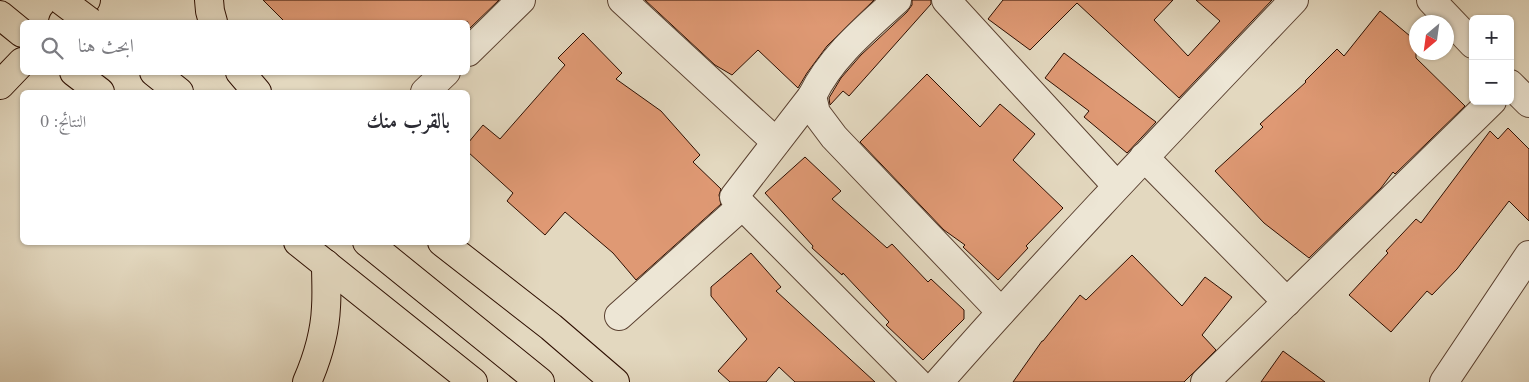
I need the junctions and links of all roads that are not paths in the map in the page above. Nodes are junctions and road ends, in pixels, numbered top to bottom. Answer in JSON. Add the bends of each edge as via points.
{"nodes":[{"id":1,"x":61,"y":0,"type":"edge"},
{"id":2,"x":86,"y":0,"type":"edge"},
{"id":3,"x":209,"y":0,"type":"edge"},
{"id":4,"x":522,"y":0,"type":"edge"},
{"id":5,"x":622,"y":0,"type":"edge"},
{"id":6,"x":897,"y":0,"type":"edge"},
{"id":7,"x":946,"y":0,"type":"edge"},
{"id":8,"x":1294,"y":0,"type":"edge"},
{"id":9,"x":1431,"y":0,"type":"edge"},
{"id":10,"x":0,"y":15,"type":"edge"},
{"id":11,"x":65,"y":20,"type":"edge"},
{"id":12,"x":87,"y":20,"type":"edge"},
{"id":13,"x":213,"y":20,"type":"edge"},
{"id":14,"x":20,"y":31,"type":"edge"},
{"id":15,"x":1469,"y":40,"type":"edge"},
{"id":16,"x":470,"y":50,"type":"edge"},
{"id":17,"x":20,"y":64,"type":"edge"},
{"id":18,"x":78,"y":75,"type":"edge"},
{"id":19,"x":158,"y":75,"type":"edge"},
{"id":20,"x":243,"y":75,"type":"edge"},
{"id":21,"x":443,"y":75,"type":"edge"},
{"id":22,"x":0,"y":85,"type":"edge"},
{"id":23,"x":1514,"y":88,"type":"edge"},
{"id":24,"x":97,"y":90,"type":"edge"},
{"id":25,"x":176,"y":90,"type":"edge"},
{"id":26,"x":255,"y":90,"type":"edge"},
{"id":27,"x":428,"y":90,"type":"edge"},
{"id":28,"x":812,"y":96,"type":"junction"},
{"id":29,"x":1529,"y":103,"type":"edge"},
{"id":30,"x":1488,"y":105,"type":"edge"},
{"id":31,"x":776,"y":142,"type":"junction"},
{"id":32,"x":1144,"y":157,"type":"junction"},
{"id":33,"x":1116,"y":186,"type":"junction"},
{"id":34,"x":742,"y":206,"type":"junction"},
{"id":35,"x":302,"y":245,"type":"edge"},
{"id":36,"x":371,"y":245,"type":"edge"},
{"id":37,"x":446,"y":245,"type":"edge"},
{"id":38,"x":1529,"y":255,"type":"edge"},
{"id":39,"x":326,"y":264,"type":"junction"},
{"id":40,"x":1287,"y":302,"type":"junction"},
{"id":41,"x":1001,"y":312,"type":"junction"},
{"id":42,"x":619,"y":316,"type":"dead end"},
{"id":43,"x":307,"y":382,"type":"edge"},
{"id":44,"x":473,"y":382,"type":"edge"},
{"id":45,"x":540,"y":382,"type":"edge"},
{"id":46,"x":615,"y":382,"type":"edge"},
{"id":47,"x":917,"y":382,"type":"edge"},
{"id":48,"x":940,"y":382,"type":"edge"},
{"id":49,"x":1206,"y":382,"type":"edge"},
{"id":50,"x":1444,"y":382,"type":"edge"}],
"edges":[{"from":1,"to":12,"type":"main road","bridge":true},
{"from":2,"to":11,"type":"main road"},
{"from":3,"to":13,"type":"main road"},
{"from":4,"to":16,"type":"street"},
{"from":5,"to":31,"type":"street"},
{"from":6,"to":28,"type":"street","via":[[844,49],[821,78]]},
{"from":7,"to":33,"type":"street"},
{"from":8,"to":32,"type":"street"},
{"from":9,"to":15,"type":"street"},
{"from":10,"to":14,"type":"main road"},
{"from":17,"to":22,"type":"main road"},
{"from":18,"to":24,"type":"main road"},
{"from":19,"to":25,"type":"main road"},
{"from":20,"to":26,"type":"main road"},
{"from":21,"to":27,"type":"street"},
{"from":23,"to":29,"type":"street"},
{"from":28,"to":31,"type":"street"},
{"from":28,"to":41,"type":"street","via":[[816,112],[834,137]]},
{"from":30,"to":40,"type":"street"},
{"from":31,"to":34,"type":"street","via":[[734,198]]},
{"from":32,"to":33,"type":"street"},
{"from":32,"to":40,"type":"street"},
{"from":33,"to":41,"type":"street"},
{"from":34,"to":42,"type":"street"},
{"from":34,"to":47,"type":"street"},
{"from":35,"to":39,"type":"main road"},
{"from":36,"to":45,"type":"main road"},
{"from":37,"to":46,"type":"main road"},
{"from":38,"to":50,"type":"street"},
{"from":39,"to":43,"type":"main road","via":[[323,332]]},
{"from":39,"to":44,"type":"main road"},
{"from":40,"to":49,"type":"street"},
{"from":41,"to":48,"type":"street"}]}
